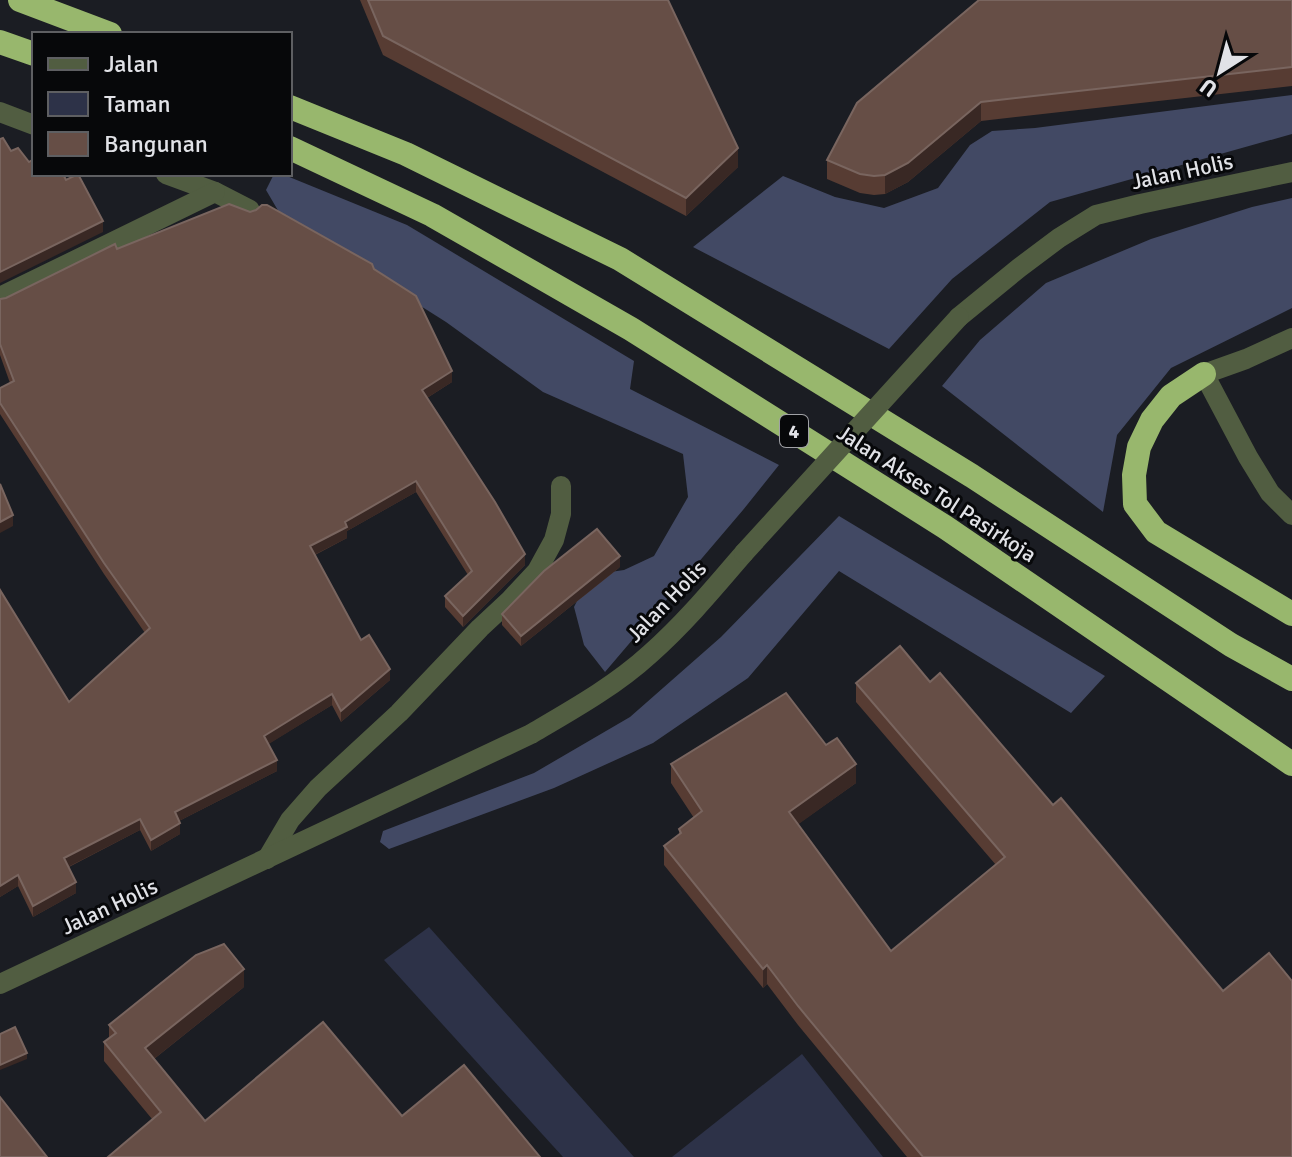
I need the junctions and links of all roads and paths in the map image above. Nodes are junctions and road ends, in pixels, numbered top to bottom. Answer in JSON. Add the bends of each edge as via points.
{"nodes":[{"id":1,"x":20,"y":0,"type":"edge"},
{"id":2,"x":105,"y":32,"type":"edge"},
{"id":3,"x":0,"y":42,"type":"edge"},
{"id":4,"x":32,"y":53,"type":"edge"},
{"id":5,"x":292,"y":108,"type":"edge"},
{"id":6,"x":0,"y":112,"type":"edge"},
{"id":7,"x":32,"y":124,"type":"edge"},
{"id":8,"x":292,"y":149,"type":"edge"},
{"id":9,"x":1292,"y":172,"type":"edge"},
{"id":10,"x":171,"y":176,"type":"edge"},
{"id":11,"x":215,"y":192,"type":"junction"},
{"id":12,"x":250,"y":210,"type":"edge"},
{"id":13,"x":0,"y":297,"type":"edge"},
{"id":14,"x":1292,"y":338,"type":"edge"},
{"id":15,"x":1204,"y":374,"type":"junction"},
{"id":16,"x":561,"y":486,"type":"dead end"},
{"id":17,"x":1292,"y":515,"type":"edge"},
{"id":18,"x":1292,"y":614,"type":"edge"},
{"id":19,"x":1292,"y":679,"type":"edge"},
{"id":20,"x":1292,"y":764,"type":"edge"},
{"id":21,"x":267,"y":859,"type":"junction"},
{"id":22,"x":0,"y":984,"type":"edge"}],
"edges":[{"from":1,"to":2,"type":"highway"},
{"from":3,"to":4,"type":"highway"},
{"from":5,"to":19,"type":"highway","name":"Jalan Akses Tol Pasirkoja","via":[[406,154],[620,259]]},
{"from":6,"to":7,"type":"street"},
{"from":8,"to":20,"type":"highway","name":"Jalan Akses Tol Pasirkoja","number":"4","via":[[432,215],[631,329],[945,527]]},
{"from":9,"to":21,"type":"street","name":"Jalan Holis","bridge":true,"via":[[1096,215],[1059,238],[959,317],[649,655],[592,698],[531,734]]},
{"from":10,"to":11,"type":"street"},
{"from":11,"to":12,"type":"street"},
{"from":11,"to":13,"type":"street"},
{"from":14,"to":15,"type":"street"},
{"from":15,"to":17,"type":"street","via":[[1270,493]]},
{"from":15,"to":18,"type":"highway","via":[[1171,396],[1152,420],[1139,447],[1135,504],[1156,532]]},
{"from":16,"to":21,"type":"street","via":[[554,540],[537,571],[318,788],[290,820]]},
{"from":21,"to":22,"type":"street","name":"Jalan Holis"}]}
